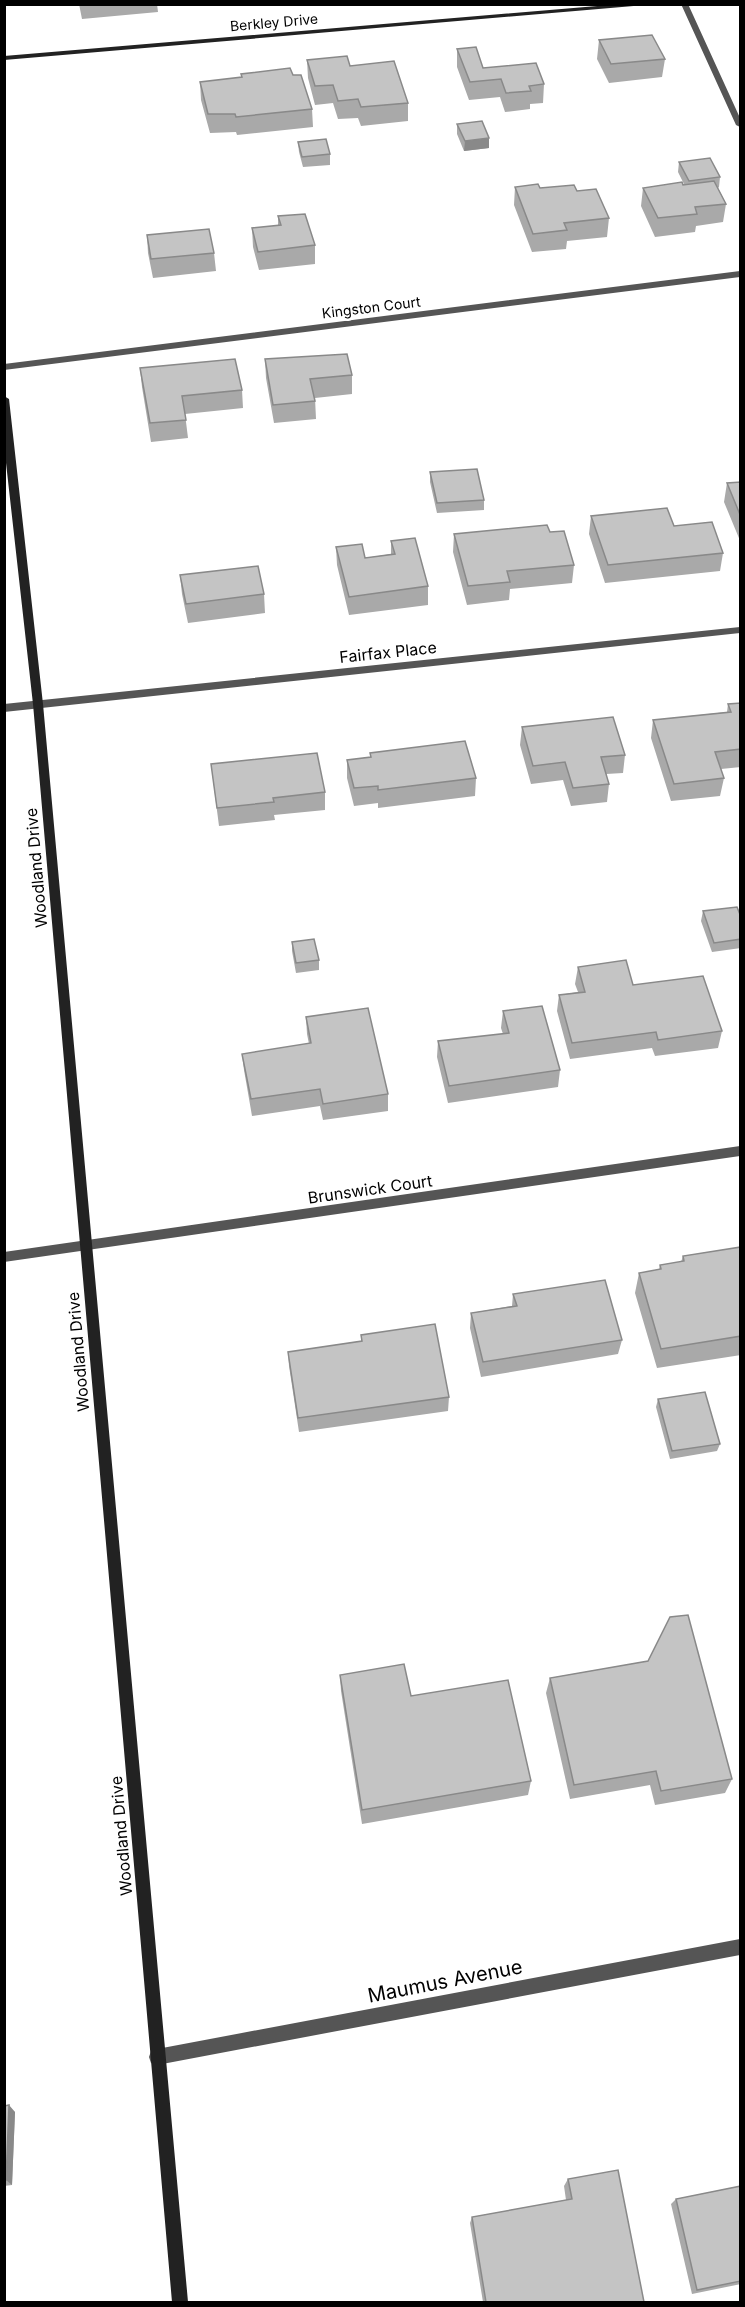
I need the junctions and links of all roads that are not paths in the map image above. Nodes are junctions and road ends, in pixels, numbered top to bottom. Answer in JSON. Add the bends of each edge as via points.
{"nodes":[{"id":1,"x":654,"y":4,"type":"edge"},
{"id":2,"x":684,"y":4,"type":"edge"},
{"id":3,"x":4,"y":58,"type":"edge"},
{"id":4,"x":741,"y":124,"type":"edge"},
{"id":5,"x":741,"y":274,"type":"edge"},
{"id":6,"x":4,"y":367,"type":"edge"},
{"id":7,"x":4,"y":399,"type":"edge"},
{"id":8,"x":741,"y":630,"type":"edge"},
{"id":9,"x":38,"y":704,"type":"junction"},
{"id":10,"x":4,"y":708,"type":"edge"},
{"id":11,"x":741,"y":1151,"type":"edge"},
{"id":12,"x":85,"y":1247,"type":"junction"},
{"id":13,"x":4,"y":1257,"type":"edge"},
{"id":14,"x":741,"y":1947,"type":"edge"},
{"id":15,"x":157,"y":2056,"type":"junction"},
{"id":16,"x":180,"y":2302,"type":"edge"}],
"edges":[{"from":1,"to":3,"type":"main road","name":"Berkley Drive"},
{"from":2,"to":4,"type":"street"},
{"from":5,"to":6,"type":"street","name":"Kingston Court"},
{"from":7,"to":9,"type":"main road","name":"Woodland Drive"},
{"from":8,"to":9,"type":"street","name":"Fairfax Place"},
{"from":9,"to":10,"type":"street","name":"Fairfax Place"},
{"from":9,"to":12,"type":"main road","name":"Woodland Drive"},
{"from":11,"to":12,"type":"street","name":"Brunswick Court"},
{"from":12,"to":13,"type":"street","name":"Brunswick Court"},
{"from":12,"to":15,"type":"main road","name":"Woodland Drive"},
{"from":14,"to":15,"type":"street","name":"Maumus Avenue"},
{"from":15,"to":16,"type":"main road","name":"Woodland Drive"}]}
